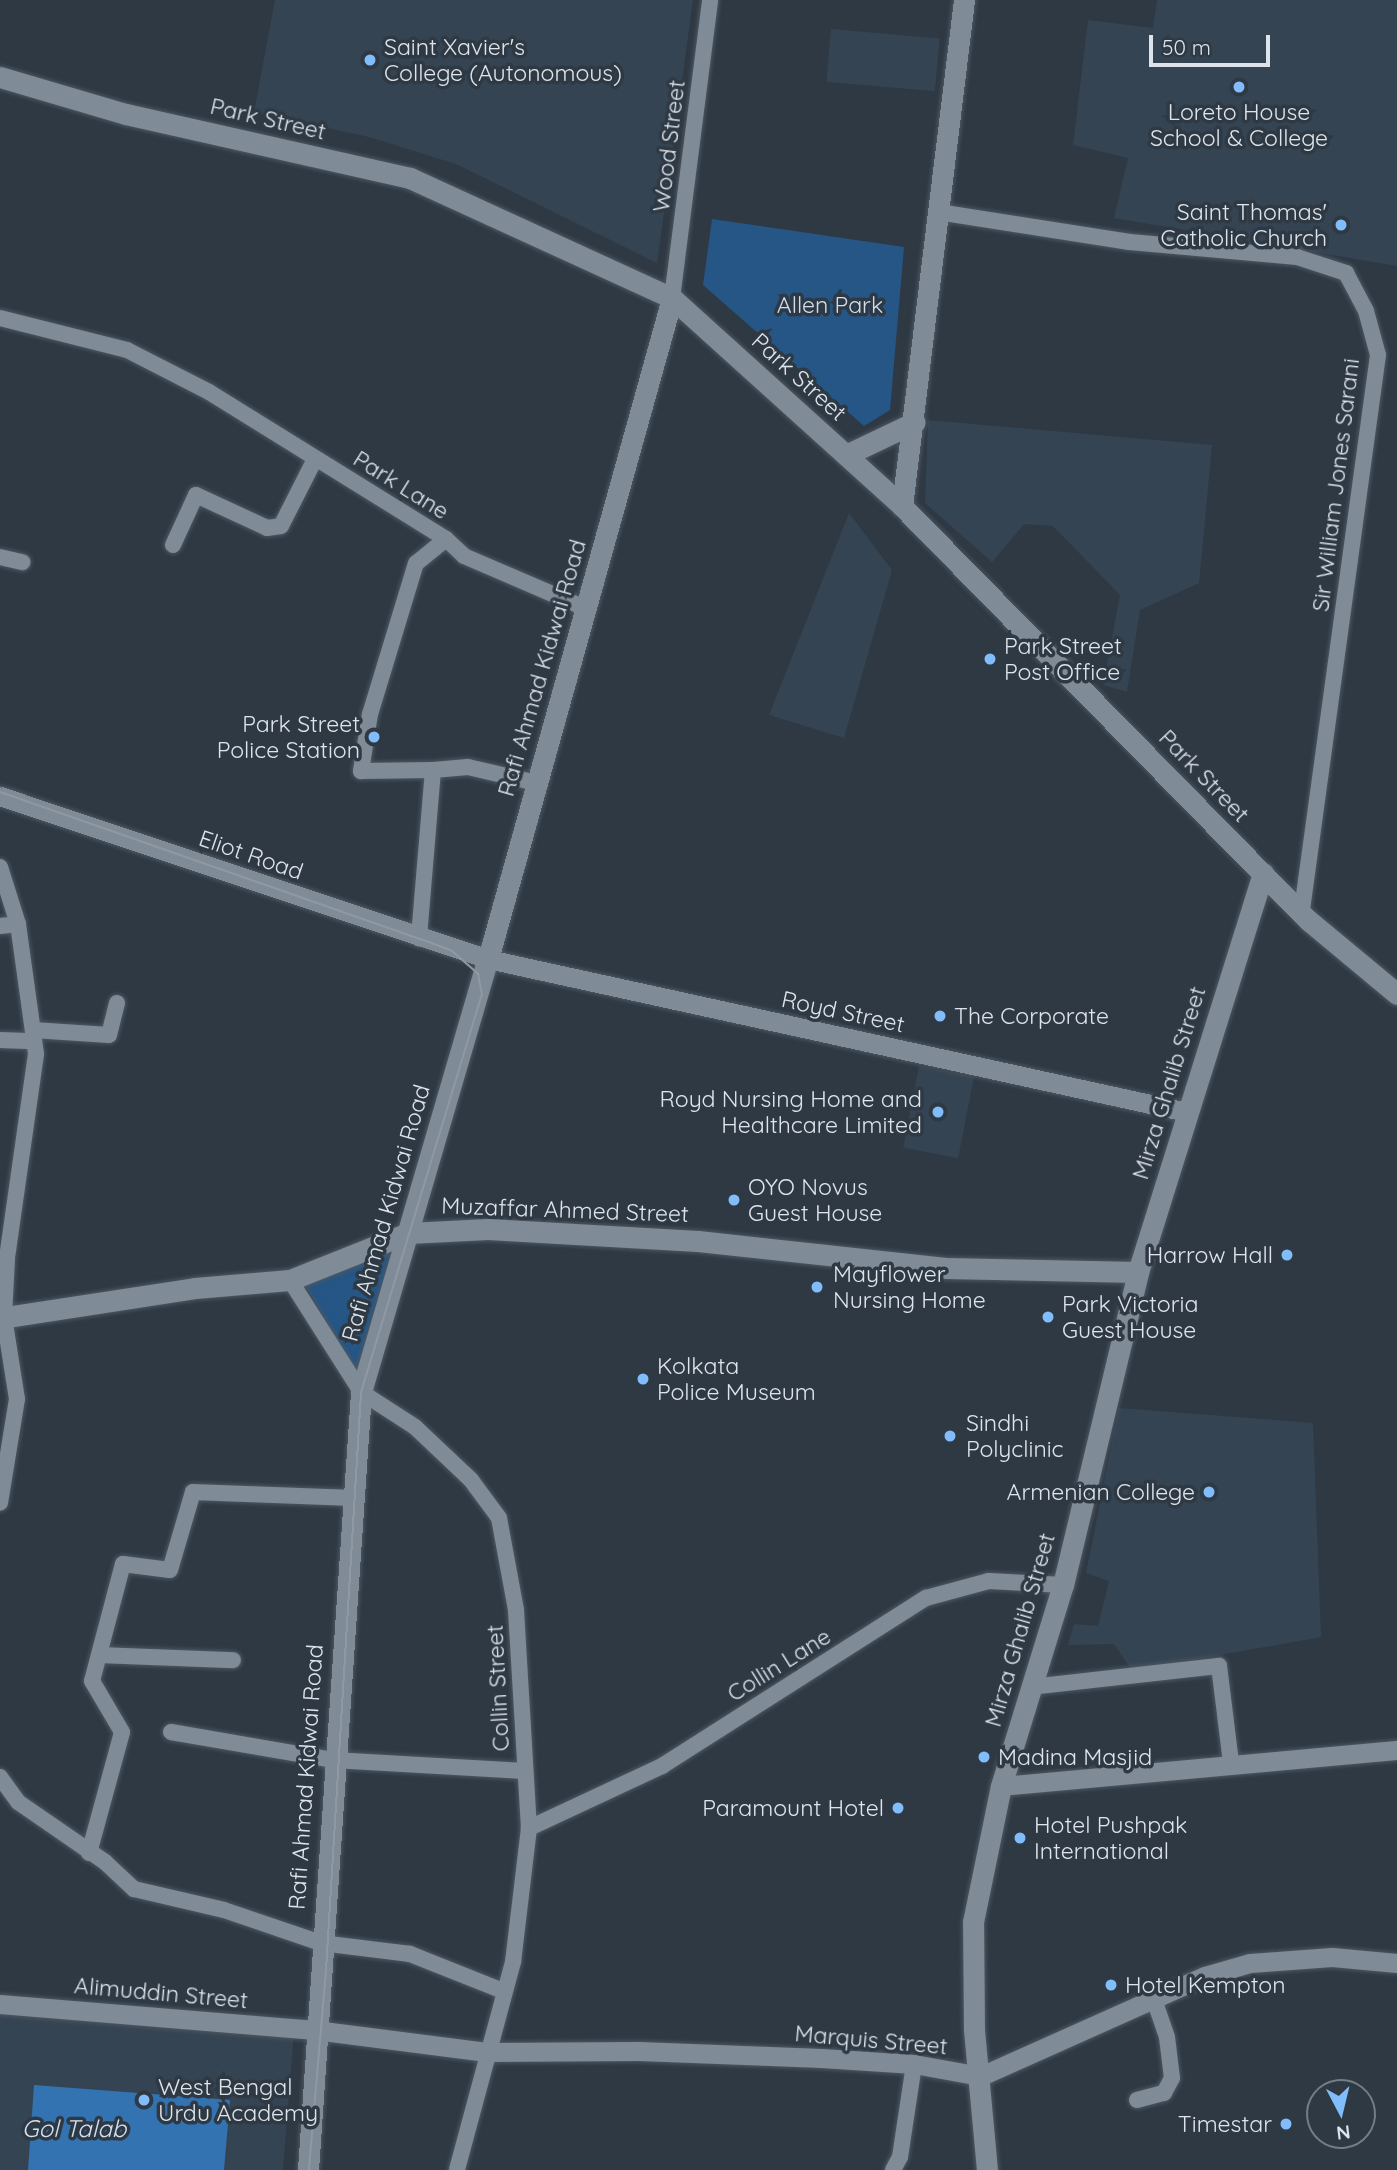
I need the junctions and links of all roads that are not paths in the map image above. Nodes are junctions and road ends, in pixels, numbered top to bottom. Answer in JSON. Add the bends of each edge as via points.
{"nodes":[{"id":1,"x":710,"y":0,"type":"edge"},
{"id":2,"x":964,"y":0,"type":"edge"},
{"id":3,"x":0,"y":77,"type":"edge"},
{"id":4,"x":938,"y":212,"type":"junction"},
{"id":5,"x":673,"y":298,"type":"junction"},
{"id":6,"x":0,"y":318,"type":"edge"},
{"id":7,"x":915,"y":422,"type":"junction"},
{"id":8,"x":846,"y":454,"type":"junction"},
{"id":9,"x":315,"y":459,"type":"junction"},
{"id":10,"x":902,"y":506,"type":"junction"},
{"id":11,"x":446,"y":540,"type":"junction"},
{"id":12,"x":173,"y":545,"type":"dead end"},
{"id":13,"x":0,"y":557,"type":"edge"},
{"id":14,"x":22,"y":562,"type":"dead end"},
{"id":15,"x":585,"y":608,"type":"junction"},
{"id":16,"x":433,"y":770,"type":"junction"},
{"id":17,"x":537,"y":783,"type":"junction"},
{"id":18,"x":0,"y":796,"type":"edge"},
{"id":19,"x":0,"y":867,"type":"edge"},
{"id":20,"x":1263,"y":873,"type":"junction"},
{"id":21,"x":1302,"y":910,"type":"junction"},
{"id":22,"x":18,"y":925,"type":"junction"},
{"id":23,"x":0,"y":926,"type":"edge"},
{"id":24,"x":419,"y":938,"type":"junction"},
{"id":25,"x":488,"y":959,"type":"junction"},
{"id":26,"x":1397,"y":994,"type":"edge"},
{"id":27,"x":117,"y":1003,"type":"dead end"},
{"id":28,"x":34,"y":1036,"type":"junction"},
{"id":29,"x":0,"y":1040,"type":"edge"},
{"id":30,"x":1187,"y":1112,"type":"junction"},
{"id":31,"x":408,"y":1233,"type":"junction"},
{"id":32,"x":1138,"y":1272,"type":"junction"},
{"id":33,"x":290,"y":1280,"type":"junction"},
{"id":34,"x":2,"y":1317,"type":"edge"},
{"id":35,"x":361,"y":1392,"type":"junction"},
{"id":36,"x":353,"y":1498,"type":"junction"},
{"id":37,"x":0,"y":1503,"type":"edge"},
{"id":38,"x":1063,"y":1586,"type":"junction"},
{"id":39,"x":100,"y":1655,"type":"junction"},
{"id":40,"x":233,"y":1660,"type":"dead end"},
{"id":41,"x":1031,"y":1687,"type":"junction"},
{"id":42,"x":171,"y":1732,"type":"dead end"},
{"id":43,"x":1397,"y":1750,"type":"edge"},
{"id":44,"x":333,"y":1760,"type":"junction"},
{"id":45,"x":1231,"y":1763,"type":"junction"},
{"id":46,"x":525,"y":1771,"type":"junction"},
{"id":47,"x":0,"y":1777,"type":"edge"},
{"id":48,"x":1001,"y":1786,"type":"junction"},
{"id":49,"x":529,"y":1828,"type":"junction"},
{"id":50,"x":89,"y":1853,"type":"junction"},
{"id":51,"x":321,"y":1943,"type":"junction"},
{"id":52,"x":1397,"y":1963,"type":"edge"},
{"id":53,"x":503,"y":1991,"type":"junction"},
{"id":54,"x":1154,"y":2000,"type":"junction"},
{"id":55,"x":0,"y":2004,"type":"edge"},
{"id":56,"x":318,"y":2030,"type":"junction"},
{"id":57,"x":487,"y":2052,"type":"junction"},
{"id":58,"x":914,"y":2064,"type":"junction"},
{"id":59,"x":981,"y":2076,"type":"junction"},
{"id":60,"x":1137,"y":2100,"type":"dead end"},
{"id":61,"x":308,"y":2170,"type":"edge"},
{"id":62,"x":457,"y":2170,"type":"edge"},
{"id":63,"x":893,"y":2170,"type":"edge"},
{"id":64,"x":987,"y":2170,"type":"edge"}],
"edges":[{"from":1,"to":5,"type":"street","name":"Wood Street"},
{"from":2,"to":4,"type":"main road"},
{"from":3,"to":5,"type":"main road","name":"Park Street","via":[[125,114],[410,178]]},
{"from":4,"to":7,"type":"main road"},
{"from":4,"to":21,"type":"street","name":"Sir William Jones Sarani","via":[[1130,242],[1297,257],[1346,273],[1366,311],[1378,355]]},
{"from":5,"to":8,"type":"main road","name":"Park Street"},
{"from":5,"to":15,"type":"main road","name":"Rafi Ahmad Kidwai Road"},
{"from":6,"to":9,"type":"street","name":"Park Lane","via":[[127,350],[209,392]]},
{"from":7,"to":8,"type":"main road"},
{"from":7,"to":10,"type":"main road"},
{"from":8,"to":10,"type":"main road","name":"Park Street"},
{"from":9,"to":11,"type":"street","name":"Park Lane"},
{"from":9,"to":12,"type":"street","via":[[281,526],[267,528],[196,495]]},
{"from":10,"to":20,"type":"main road","name":"Park Street"},
{"from":11,"to":15,"type":"street","via":[[464,556]]},
{"from":11,"to":16,"type":"street","name":"Park Lane","via":[[416,563],[370,713],[361,771]]},
{"from":13,"to":14,"type":"street"},
{"from":15,"to":17,"type":"main road","name":"Rafi Ahmad Kidwai Road"},
{"from":16,"to":17,"type":"street","via":[[468,767]]},
{"from":16,"to":24,"type":"street"},
{"from":17,"to":25,"type":"main road","name":"Rafi Ahmad Kidwai Road"},
{"from":18,"to":24,"type":"street","name":"Eliot Road"},
{"from":19,"to":22,"type":"street"},
{"from":20,"to":21,"type":"main road","name":"Park Street"},
{"from":20,"to":30,"type":"main road","name":"Mirza Ghalib Street"},
{"from":21,"to":26,"type":"main road","name":"Park Street"},
{"from":22,"to":23,"type":"street"},
{"from":22,"to":28,"type":"street"},
{"from":24,"to":25,"type":"street","name":"Eliot Road"},
{"from":25,"to":30,"type":"street","name":"Royd Street"},
{"from":25,"to":31,"type":"main road","name":"Rafi Ahmad Kidwai Road"},
{"from":27,"to":28,"type":"street","via":[[109,1035]]},
{"from":28,"to":29,"type":"street"},
{"from":28,"to":34,"type":"street"},
{"from":30,"to":32,"type":"main road","name":"Mirza Ghalib Street"},
{"from":31,"to":32,"type":"main road","name":"Muzaffar Ahmed Street","via":[[501,1230],[698,1241],[946,1268]]},
{"from":31,"to":33,"type":"main road","name":"Muzaffar Ahmed Street"},
{"from":31,"to":35,"type":"main road","name":"Rafi Ahmad Kidwai Road"},
{"from":32,"to":38,"type":"main road","name":"Mirza Ghalib Street"},
{"from":33,"to":34,"type":"main road","name":"Muzaffar Ahmed Street","via":[[195,1288]]},
{"from":33,"to":35,"type":"street","name":"Collin Street"},
{"from":34,"to":37,"type":"street","via":[[17,1399]]},
{"from":35,"to":36,"type":"main road","name":"Rafi Ahmad Kidwai Road"},
{"from":35,"to":46,"type":"street","name":"Collin Street","via":[[424,1436],[471,1480],[499,1518],[516,1610]]},
{"from":36,"to":39,"type":"street","via":[[193,1492],[170,1570],[123,1564]]},
{"from":36,"to":44,"type":"main road","name":"Rafi Ahmad Kidwai Road"},
{"from":38,"to":41,"type":"main road","name":"Mirza Ghalib Street"},
{"from":38,"to":49,"type":"street","name":"Collin Lane","via":[[989,1581],[926,1598],[662,1766]]},
{"from":39,"to":40,"type":"street"},
{"from":39,"to":50,"type":"street","via":[[92,1681],[122,1732]]},
{"from":41,"to":45,"type":"street","via":[[1219,1666]]},
{"from":41,"to":48,"type":"main road","name":"Mirza Ghalib Street"},
{"from":42,"to":44,"type":"street"},
{"from":43,"to":45,"type":"street"},
{"from":44,"to":46,"type":"street"},
{"from":44,"to":51,"type":"main road","name":"Rafi Ahmad Kidwai Road"},
{"from":45,"to":48,"type":"street"},
{"from":46,"to":49,"type":"street","name":"Collin Street"},
{"from":47,"to":50,"type":"street","via":[[18,1802]]},
{"from":48,"to":59,"type":"main road","name":"Mirza Ghalib Street","via":[[973,1922],[974,2029]]},
{"from":49,"to":53,"type":"street","name":"Collin Street","via":[[513,1962]]},
{"from":50,"to":51,"type":"street","via":[[134,1889],[224,1910]]},
{"from":51,"to":53,"type":"street","via":[[410,1954]]},
{"from":51,"to":56,"type":"main road","name":"Rafi Ahmad Kidwai Road"},
{"from":52,"to":54,"type":"street","via":[[1332,1957],[1250,1964],[1205,1976]]},
{"from":53,"to":57,"type":"street","name":"Collin Street"},
{"from":54,"to":59,"type":"street"},
{"from":54,"to":60,"type":"street","via":[[1167,2038],[1172,2078],[1164,2092]]},
{"from":55,"to":56,"type":"street","name":"Alimuddin Street"},
{"from":56,"to":57,"type":"street","name":"Marquis Street"},
{"from":56,"to":61,"type":"main road","name":"Rafi Ahmad Kidwai Road"},
{"from":57,"to":58,"type":"street","name":"Marquis Street","via":[[639,2051]]},
{"from":57,"to":62,"type":"street","name":"Collin Street"},
{"from":58,"to":59,"type":"street","name":"Marquis Street"},
{"from":58,"to":63,"type":"street","via":[[900,2157]]},
{"from":59,"to":64,"type":"main road","name":"Mirza Ghalib Street"}]}
